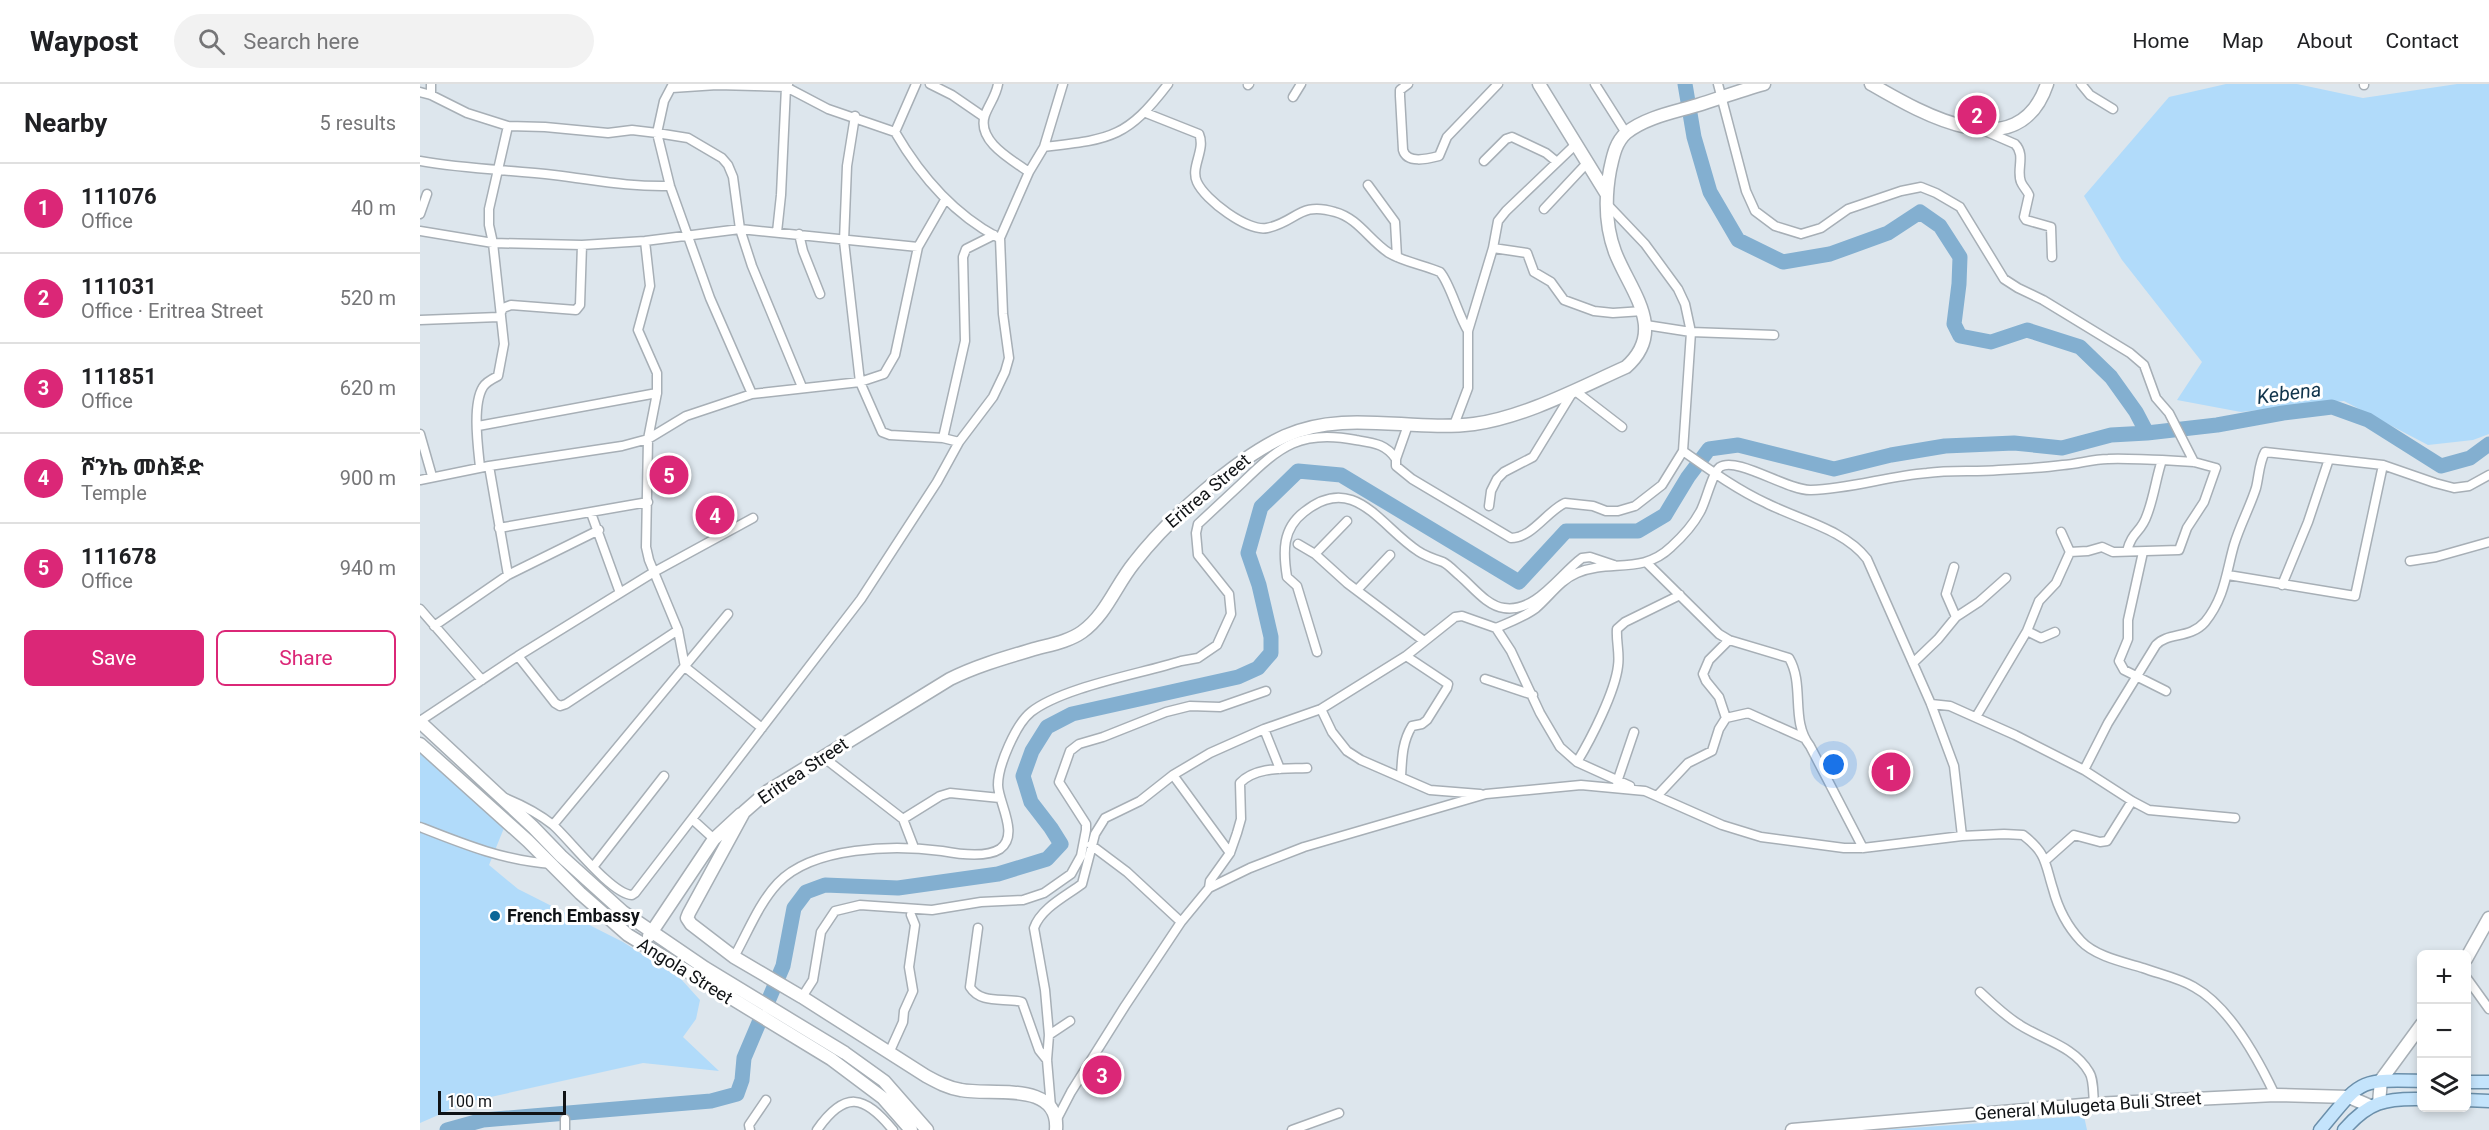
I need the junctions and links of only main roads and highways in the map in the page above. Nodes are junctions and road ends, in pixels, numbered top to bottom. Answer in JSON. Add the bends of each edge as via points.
{"nodes":[{"id":1,"x":1539,"y":84,"type":"edge"},
{"id":2,"x":1871,"y":84,"type":"edge"},
{"id":3,"x":2047,"y":84,"type":"edge"},
{"id":4,"x":1757,"y":85,"type":"edge"},
{"id":5,"x":1606,"y":197,"type":"junction"},
{"id":6,"x":420,"y":721,"type":"edge"},
{"id":7,"x":420,"y":744,"type":"edge"},
{"id":8,"x":744,"y":812,"type":"junction"},
{"id":9,"x":556,"y":860,"type":"junction"},
{"id":10,"x":2489,"y":918,"type":"edge"},
{"id":11,"x":653,"y":932,"type":"junction"},
{"id":12,"x":644,"y":944,"type":"junction"},
{"id":13,"x":2471,"y":950,"type":"edge"},
{"id":14,"x":2417,"y":1030,"type":"edge"},
{"id":15,"x":2381,"y":1080,"type":"junction"},
{"id":16,"x":2417,"y":1081,"type":"edge"},
{"id":17,"x":2471,"y":1082,"type":"edge"},
{"id":18,"x":2489,"y":1082,"type":"edge"},
{"id":19,"x":2349,"y":1096,"type":"junction"},
{"id":20,"x":2417,"y":1099,"type":"edge"},
{"id":21,"x":2471,"y":1100,"type":"edge"},
{"id":22,"x":2489,"y":1101,"type":"edge"},
{"id":23,"x":2374,"y":1105,"type":"junction"},
{"id":24,"x":1056,"y":1124,"type":"edge"},
{"id":25,"x":911,"y":1130,"type":"edge"},
{"id":26,"x":927,"y":1130,"type":"edge"},
{"id":27,"x":1792,"y":1130,"type":"edge"},
{"id":28,"x":2320,"y":1130,"type":"edge"},
{"id":29,"x":2344,"y":1130,"type":"edge"}],
"edges":[{"from":1,"to":5,"type":"main road"},
{"from":2,"to":3,"type":"main road","via":[[1943,122],[1984,130],[2014,124],[2026,116]]},
{"from":4,"to":5,"type":"main road","name":"Eritrea Street","via":[[1664,115],[1626,133],[1614,152]]},
{"from":5,"to":8,"type":"main road","name":"Eritrea Street","via":[[1615,251],[1646,325],[1642,347],[1626,367],[1519,413],[1483,422],[1344,422],[1288,435],[1264,447],[1244,459],[1157,535],[1083,631],[967,671],[768,791]]},
{"from":6,"to":9,"type":"main road","via":[[499,795]]},
{"from":7,"to":9,"type":"main road","name":"Angola Street"},
{"from":8,"to":11,"type":"main road","via":[[714,839]]},
{"from":8,"to":24,"type":"main road","name":"Eritrea Street","via":[[688,913],[691,924],[734,957],[946,1086],[1031,1095],[1051,1107]]},
{"from":9,"to":11,"type":"main road"},
{"from":9,"to":12,"type":"main road","name":"Angola Street","via":[[606,917]]},
{"from":10,"to":13,"type":"main road"},
{"from":11,"to":12,"type":"main road"},
{"from":11,"to":26,"type":"main road","via":[[884,1081]]},
{"from":12,"to":25,"type":"main road","name":"Angola Street","via":[[849,1071],[883,1098]]},
{"from":14,"to":15,"type":"main road"},
{"from":15,"to":16,"type":"main road"},
{"from":15,"to":19,"type":"main road","via":[[2363,1084]]},
{"from":15,"to":23,"type":"main road"},
{"from":17,"to":18,"type":"main road"},
{"from":19,"to":23,"type":"main road"},
{"from":19,"to":27,"type":"main road","name":"General Mulugeta Buli Street","via":[[2275,1095],[2094,1104]]},
{"from":19,"to":28,"type":"main road"},
{"from":20,"to":23,"type":"main road","via":[[2396,1098]]},
{"from":21,"to":22,"type":"main road"},
{"from":23,"to":29,"type":"main road","via":[[2356,1116]]}]}
